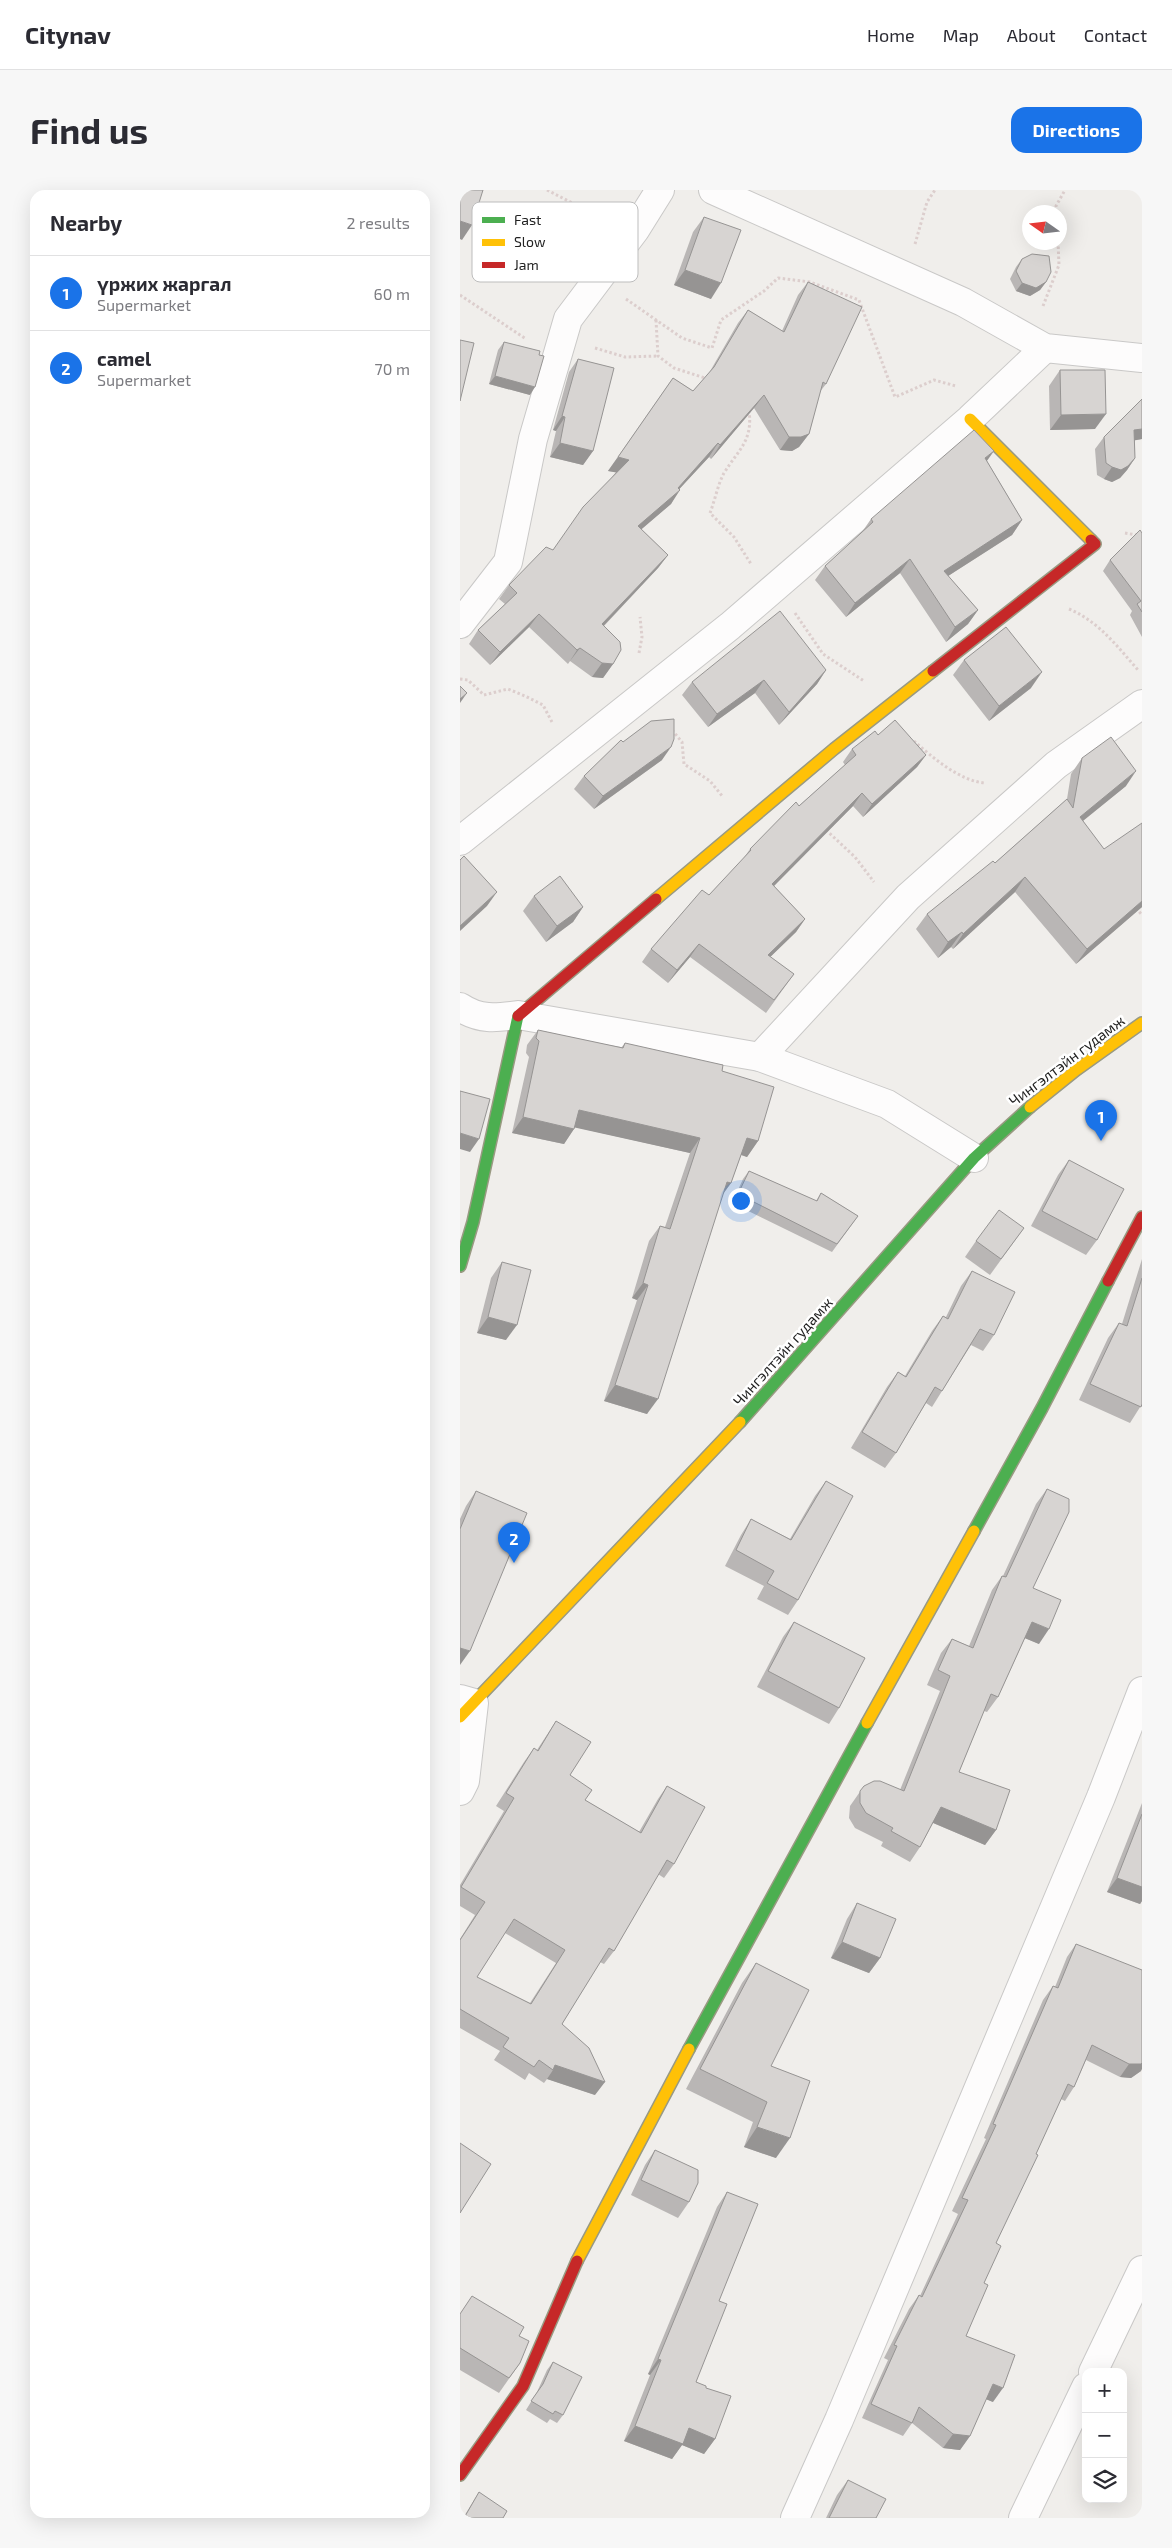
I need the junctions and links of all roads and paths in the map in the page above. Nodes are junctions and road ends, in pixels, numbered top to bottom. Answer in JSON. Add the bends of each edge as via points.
{"nodes":[{"id":1,"x":547,"y":190,"type":"edge"},
{"id":2,"x":660,"y":190,"type":"edge"},
{"id":3,"x":713,"y":190,"type":"edge"},
{"id":4,"x":934,"y":190,"type":"edge"},
{"id":5,"x":1065,"y":190,"type":"edge"},
{"id":6,"x":570,"y":202,"type":"edge"},
{"id":7,"x":1057,"y":205,"type":"edge"},
{"id":8,"x":638,"y":225,"type":"edge"},
{"id":9,"x":1058,"y":250,"type":"edge"},
{"id":10,"x":906,"y":276,"type":"junction"},
{"id":11,"x":596,"y":282,"type":"edge"},
{"id":12,"x":601,"y":282,"type":"edge"},
{"id":13,"x":460,"y":295,"type":"edge"},
{"id":14,"x":656,"y":320,"type":"junction"},
{"id":15,"x":1021,"y":335,"type":"junction"},
{"id":16,"x":1045,"y":348,"type":"junction"},
{"id":17,"x":559,"y":350,"type":"junction"},
{"id":18,"x":658,"y":356,"type":"junction"},
{"id":19,"x":1142,"y":358,"type":"edge"},
{"id":20,"x":710,"y":379,"type":"edge"},
{"id":21,"x":994,"y":396,"type":"junction"},
{"id":22,"x":748,"y":406,"type":"edge"},
{"id":23,"x":970,"y":419,"type":"junction"},
{"id":24,"x":772,"y":589,"type":"junction"},
{"id":25,"x":1090,"y":620,"type":"dead end"},
{"id":26,"x":460,"y":624,"type":"edge"},
{"id":27,"x":1142,"y":674,"type":"edge"},
{"id":28,"x":861,"y":678,"type":"dead end"},
{"id":29,"x":460,"y":679,"type":"edge"},
{"id":30,"x":1142,"y":704,"type":"edge"},
{"id":31,"x":887,"y":708,"type":"junction"},
{"id":32,"x":667,"y":724,"type":"edge"},
{"id":33,"x":571,"y":753,"type":"junction"},
{"id":34,"x":951,"y":769,"type":"dead end"},
{"id":35,"x":742,"y":828,"type":"junction"},
{"id":36,"x":460,"y":841,"type":"edge"},
{"id":37,"x":837,"y":841,"type":"dead end"},
{"id":38,"x":1134,"y":906,"type":"edge"},
{"id":39,"x":896,"y":910,"type":"junction"},
{"id":40,"x":1142,"y":915,"type":"edge"},
{"id":41,"x":460,"y":1007,"type":"edge"},
{"id":42,"x":518,"y":1015,"type":"junction"},
{"id":43,"x":1142,"y":1023,"type":"edge"},
{"id":44,"x":760,"y":1057,"type":"junction"},
{"id":45,"x":974,"y":1158,"type":"junction"},
{"id":46,"x":1142,"y":1217,"type":"edge"},
{"id":47,"x":460,"y":1266,"type":"edge"},
{"id":48,"x":1142,"y":1691,"type":"edge"},
{"id":49,"x":465,"y":1706,"type":"edge"},
{"id":50,"x":460,"y":1791,"type":"edge"},
{"id":51,"x":1142,"y":2270,"type":"edge"},
{"id":52,"x":1095,"y":2368,"type":"edge"},
{"id":53,"x":1082,"y":2395,"type":"edge"},
{"id":54,"x":460,"y":2475,"type":"edge"},
{"id":55,"x":794,"y":2518,"type":"edge"},
{"id":56,"x":1024,"y":2518,"type":"edge"}],
"edges":[{"from":1,"to":6,"type":"path"},
{"from":2,"to":8,"type":"street"},
{"from":3,"to":10,"type":"street"},
{"from":4,"to":10,"type":"path","via":[[927,202]]},
{"from":5,"to":7,"type":"path"},
{"from":9,"to":15,"type":"path","via":[[1059,265],[1046,301]]},
{"from":10,"to":15,"type":"street","via":[[964,302]]},
{"from":11,"to":17,"type":"street","via":[[568,319]]},
{"from":12,"to":14,"type":"path"},
{"from":13,"to":17,"type":"path","via":[[527,340]]},
{"from":14,"to":18,"type":"path"},
{"from":14,"to":21,"type":"path","via":[[682,338],[712,348],[721,320],[778,278],[810,282],[859,300],[895,397],[934,380]]},
{"from":15,"to":16,"type":"street"},
{"from":16,"to":19,"type":"street"},
{"from":16,"to":21,"type":"street"},
{"from":17,"to":18,"type":"path","via":[[591,346],[625,357]]},
{"from":17,"to":26,"type":"street","via":[[532,439],[508,562]]},
{"from":18,"to":20,"type":"path","via":[[674,368]]},
{"from":21,"to":23,"type":"street"},
{"from":22,"to":24,"type":"path","via":[[747,443],[724,474],[710,513],[734,537]]},
{"from":23,"to":24,"type":"street"},
{"from":23,"to":31,"type":"street","via":[[1095,544]]},
{"from":24,"to":28,"type":"path","via":[[823,654]]},
{"from":24,"to":33,"type":"street"},
{"from":25,"to":27,"type":"path","via":[[1110,637]]},
{"from":29,"to":33,"type":"path","via":[[468,680],[484,695],[508,689],[543,705]]},
{"from":30,"to":39,"type":"street","via":[[1056,765]]},
{"from":31,"to":34,"type":"path","via":[[902,732]]},
{"from":31,"to":35,"type":"street"},
{"from":32,"to":35,"type":"path","via":[[682,742],[684,764],[710,781],[729,804]]},
{"from":33,"to":36,"type":"street"},
{"from":35,"to":42,"type":"street"},
{"from":37,"to":39,"type":"path","via":[[866,868]]},
{"from":38,"to":40,"type":"path"},
{"from":39,"to":44,"type":"street"},
{"from":41,"to":42,"type":"street","via":[[471,1014],[494,1019]]},
{"from":42,"to":44,"type":"street"},
{"from":42,"to":47,"type":"street","via":[[473,1222]]},
{"from":43,"to":45,"type":"street","name":"Чингэлтэйн гудамж","via":[[1064,1078]]},
{"from":44,"to":45,"type":"street","via":[[887,1104]]},
{"from":45,"to":49,"type":"street","name":"Чингэлтэйн гудамж","via":[[714,1452]]},
{"from":46,"to":54,"type":"street","via":[[1042,1408],[776,1886],[582,2249],[523,2386]]},
{"from":48,"to":55,"type":"street","via":[[840,2420]]},
{"from":49,"to":50,"type":"street","via":[[465,1781]]},
{"from":51,"to":52,"type":"street"},
{"from":53,"to":56,"type":"street"}]}
